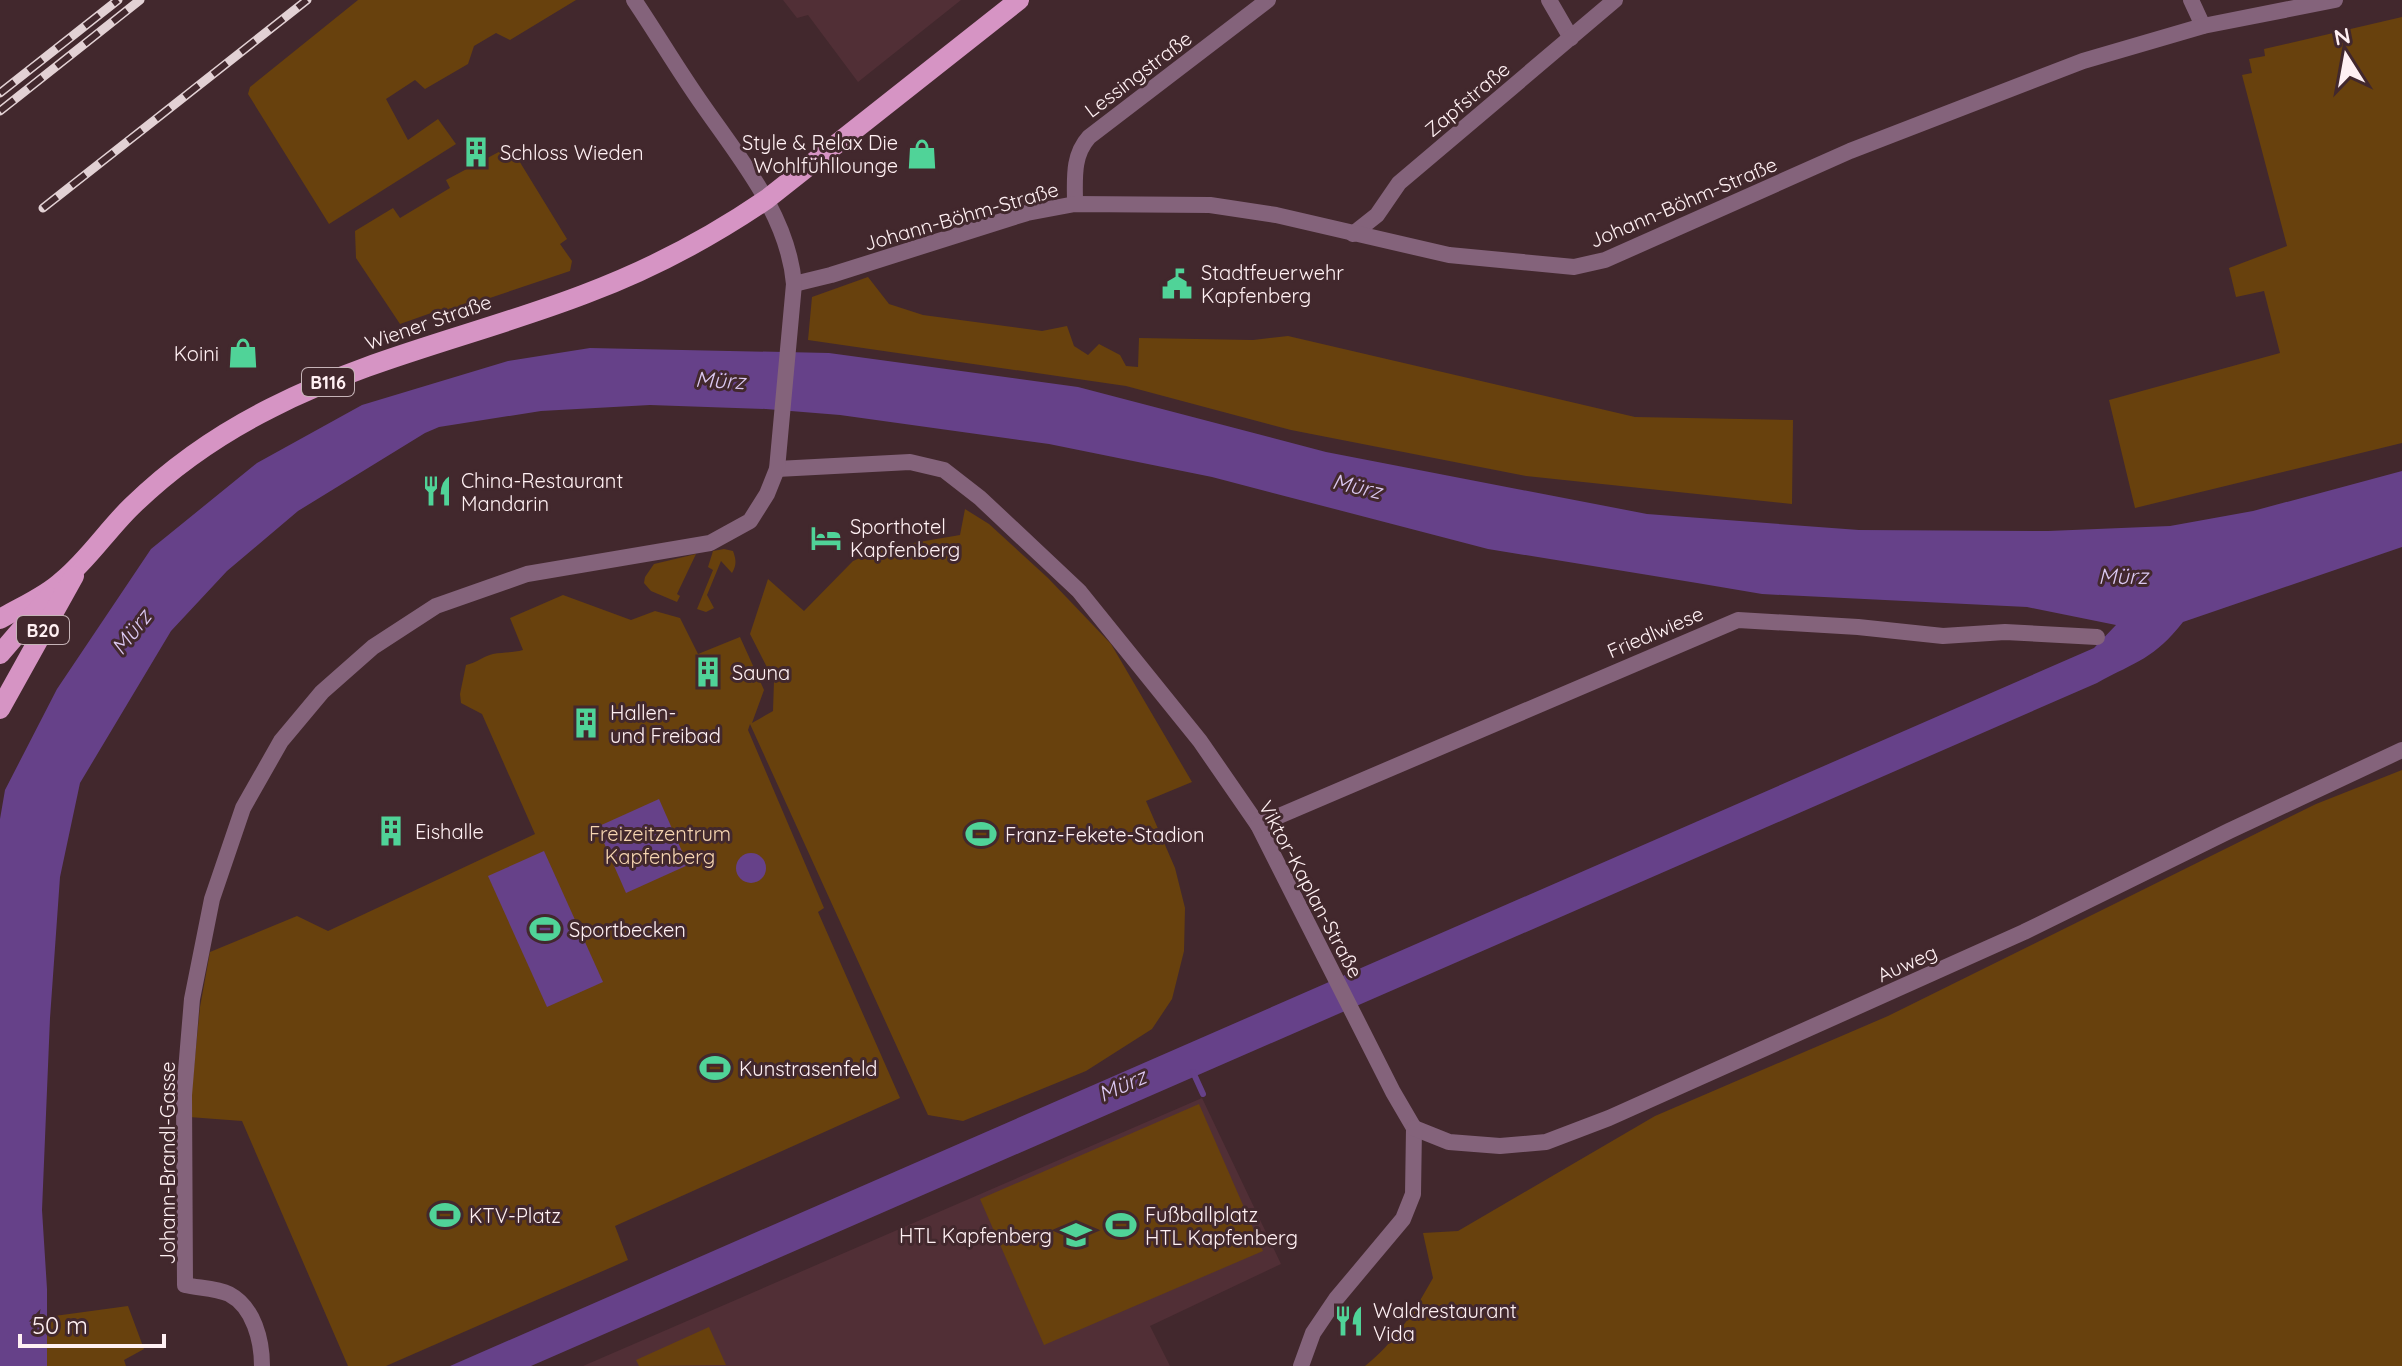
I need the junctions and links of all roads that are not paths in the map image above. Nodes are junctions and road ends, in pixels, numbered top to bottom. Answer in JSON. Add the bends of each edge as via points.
{"nodes":[{"id":1,"x":634,"y":0,"type":"edge"},
{"id":2,"x":1019,"y":0,"type":"edge"},
{"id":3,"x":1268,"y":0,"type":"edge"},
{"id":4,"x":1549,"y":0,"type":"edge"},
{"id":5,"x":1615,"y":0,"type":"edge"},
{"id":6,"x":2191,"y":0,"type":"edge"},
{"id":7,"x":2335,"y":0,"type":"edge"},
{"id":8,"x":2203,"y":26,"type":"junction"},
{"id":9,"x":1571,"y":38,"type":"junction"},
{"id":10,"x":767,"y":199,"type":"junction"},
{"id":11,"x":1075,"y":204,"type":"junction"},
{"id":12,"x":1353,"y":234,"type":"junction"},
{"id":13,"x":794,"y":284,"type":"junction"},
{"id":14,"x":777,"y":469,"type":"junction"},
{"id":15,"x":88,"y":553,"type":"junction"},
{"id":16,"x":62,"y":582,"type":"junction"},
{"id":17,"x":0,"y":619,"type":"edge"},
{"id":18,"x":2097,"y":637,"type":"dead end"},
{"id":19,"x":0,"y":654,"type":"edge"},
{"id":20,"x":0,"y":709,"type":"edge"},
{"id":21,"x":2402,"y":750,"type":"edge"},
{"id":22,"x":1258,"y":825,"type":"junction"},
{"id":23,"x":1414,"y":1128,"type":"junction"},
{"id":24,"x":262,"y":1366,"type":"edge"},
{"id":25,"x":1301,"y":1366,"type":"edge"}],
"edges":[{"from":1,"to":10,"type":"street"},
{"from":2,"to":10,"type":"main road","name":"Wiener Straße","number":"B116"},
{"from":3,"to":11,"type":"street","name":"Lessingstraße","via":[[1089,137],[1076,161]]},
{"from":4,"to":9,"type":"street"},
{"from":5,"to":9,"type":"street","name":"Zapfstraße"},
{"from":6,"to":8,"type":"street"},
{"from":7,"to":8,"type":"street","name":"Johann-Böhm-Straße"},
{"from":8,"to":12,"type":"street","name":"Johann-Böhm-Straße","via":[[2083,61],[1850,151],[1605,260],[1574,267],[1449,255]]},
{"from":9,"to":12,"type":"street","name":"Zapfstraße","via":[[1399,183],[1377,215]]},
{"from":10,"to":13,"type":"street","via":[[792,259]]},
{"from":10,"to":15,"type":"main road","name":"Wiener Straße","number":"B116","via":[[719,232],[584,295],[332,380],[271,408],[183,464],[133,505]]},
{"from":11,"to":12,"type":"street","name":"Johann-Böhm-Straße","via":[[1210,205]]},
{"from":11,"to":13,"type":"street","name":"Johann-Böhm-Straße","via":[[1027,213]]},
{"from":13,"to":14,"type":"street","name":"Johann-Brandl-Gasse"},
{"from":14,"to":22,"type":"street","name":"Viktor-Kaplan-Straße","via":[[910,462],[944,470],[1079,591],[1200,741]]},
{"from":14,"to":24,"type":"street","name":"Johann-Brandl-Gasse","via":[[750,521],[710,543],[527,574],[436,606],[373,647],[322,692],[281,741],[243,808],[212,899],[192,999],[184,1095],[185,1285],[229,1294],[248,1313],[259,1335]]},
{"from":15,"to":16,"type":"main road","name":"Wiener Straße","number":"B116"},
{"from":15,"to":20,"type":"main road","name":"Wiener Straße","number":"B20"},
{"from":16,"to":17,"type":"main road","name":"Wiener Straße","number":"B116"},
{"from":16,"to":19,"type":"main road","number":"B116"},
{"from":18,"to":22,"type":"street","name":"Friedlwiese","via":[[2005,632],[1943,636],[1738,620]]},
{"from":21,"to":23,"type":"street","name":"Auweg","via":[[2024,932],[1572,1133],[1546,1142],[1500,1146],[1449,1142]]},
{"from":22,"to":23,"type":"street","name":"Viktor-Kaplan-Straße"},
{"from":23,"to":25,"type":"street","via":[[1413,1194],[1403,1219],[1336,1299],[1313,1333]]}]}
